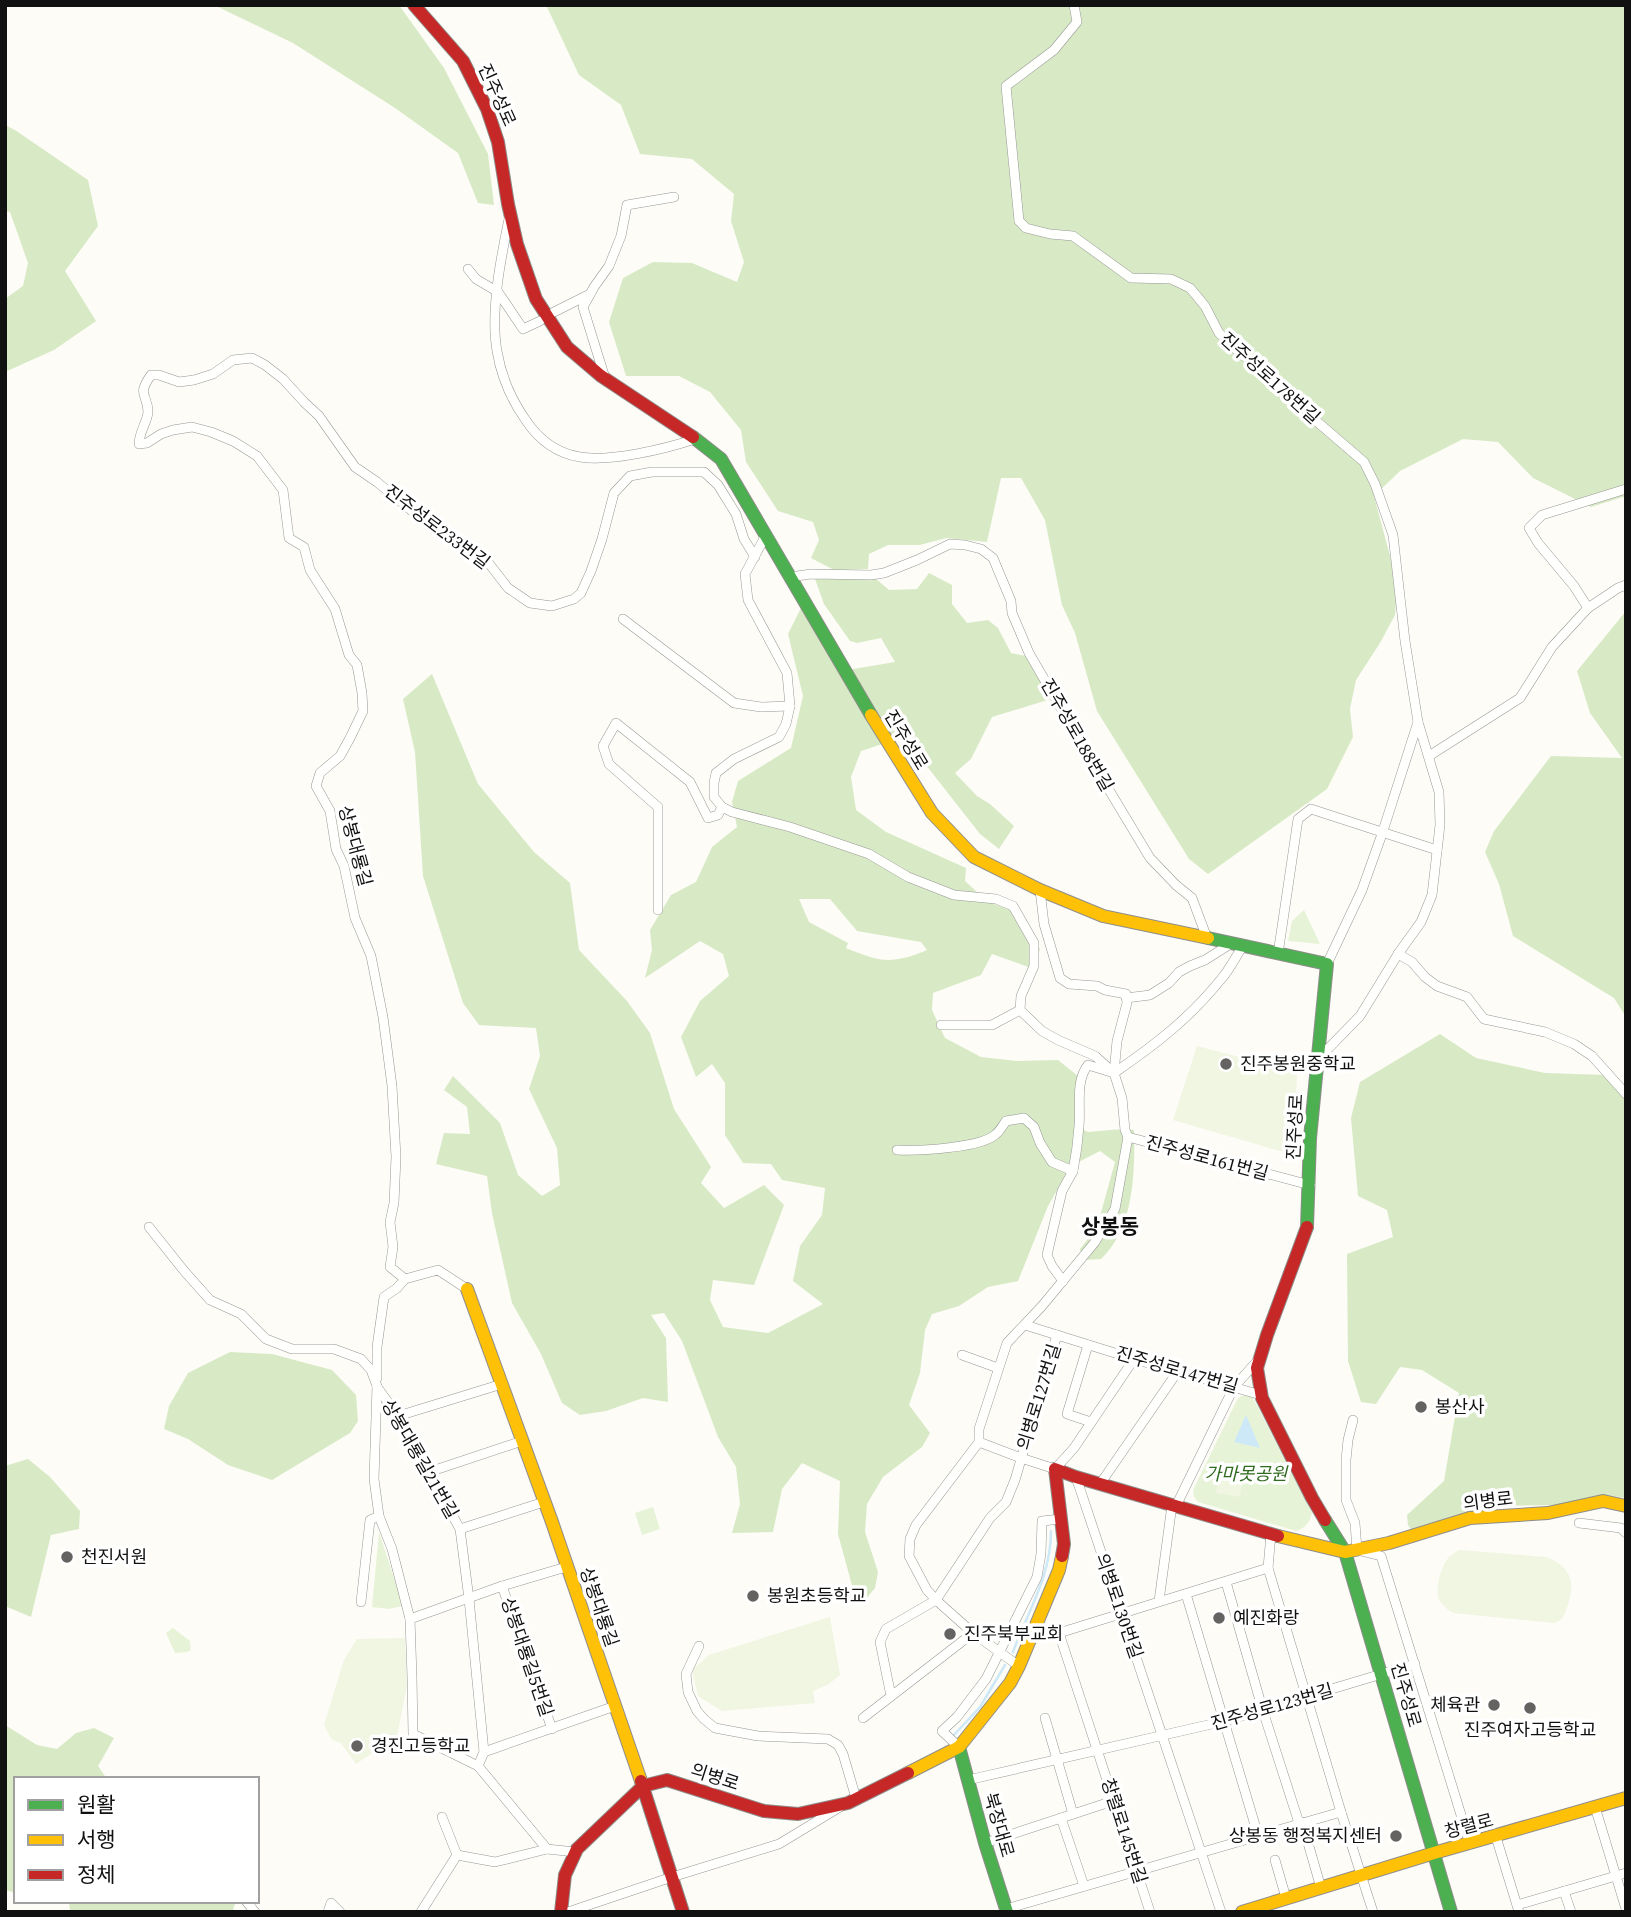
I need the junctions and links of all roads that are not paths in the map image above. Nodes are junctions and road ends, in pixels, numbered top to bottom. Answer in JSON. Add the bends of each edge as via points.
{"nodes":[{"id":1,"x":414,"y":5,"type":"edge"},
{"id":2,"x":1074,"y":5,"type":"edge"},
{"id":3,"x":674,"y":197,"type":"dead end"},
{"id":4,"x":510,"y":216,"type":"junction"},
{"id":5,"x":468,"y":269,"type":"dead end"},
{"id":6,"x":498,"y":292,"type":"junction"},
{"id":7,"x":590,"y":294,"type":"junction"},
{"id":8,"x":554,"y":312,"type":"dead end"},
{"id":9,"x":540,"y":321,"type":"dead end"},
{"id":10,"x":159,"y":375,"type":"joint"},
{"id":11,"x":605,"y":378,"type":"junction"},
{"id":12,"x":695,"y":439,"type":"junction"},
{"id":13,"x":1626,"y":489,"type":"edge"},
{"id":14,"x":766,"y":535,"type":"junction"},
{"id":15,"x":755,"y":557,"type":"junction"},
{"id":16,"x":790,"y":577,"type":"junction"},
{"id":17,"x":1626,"y":585,"type":"edge"},
{"id":18,"x":1588,"y":608,"type":"junction"},
{"id":19,"x":623,"y":619,"type":"dead end"},
{"id":20,"x":790,"y":706,"type":"junction"},
{"id":21,"x":1419,"y":722,"type":"junction"},
{"id":22,"x":1429,"y":756,"type":"junction"},
{"id":23,"x":722,"y":807,"type":"junction"},
{"id":24,"x":1382,"y":834,"type":"junction"},
{"id":25,"x":1437,"y":850,"type":"junction"},
{"id":26,"x":1040,"y":890,"type":"junction"},
{"id":27,"x":658,"y":910,"type":"dead end"},
{"id":28,"x":1207,"y":937,"type":"junction"},
{"id":29,"x":1238,"y":944,"type":"junction"},
{"id":30,"x":1278,"y":954,"type":"junction"},
{"id":31,"x":1398,"y":954,"type":"junction"},
{"id":32,"x":1326,"y":964,"type":"junction"},
{"id":33,"x":1126,"y":998,"type":"junction"},
{"id":34,"x":1020,"y":1010,"type":"junction"},
{"id":35,"x":941,"y":1025,"type":"dead end"},
{"id":36,"x":1316,"y":1060,"type":"junction"},
{"id":37,"x":1114,"y":1073,"type":"junction"},
{"id":38,"x":1626,"y":1094,"type":"edge"},
{"id":39,"x":1128,"y":1137,"type":"junction"},
{"id":40,"x":897,"y":1150,"type":"dead end"},
{"id":41,"x":1073,"y":1171,"type":"junction"},
{"id":42,"x":1310,"y":1185,"type":"junction"},
{"id":43,"x":149,"y":1227,"type":"dead end"},
{"id":44,"x":405,"y":1279,"type":"junction"},
{"id":45,"x":1063,"y":1281,"type":"junction"},
{"id":46,"x":467,"y":1289,"type":"joint"},
{"id":47,"x":1025,"y":1325,"type":"junction"},
{"id":48,"x":1058,"y":1335,"type":"junction"},
{"id":49,"x":1088,"y":1345,"type":"junction"},
{"id":50,"x":962,"y":1355,"type":"dead end"},
{"id":51,"x":1134,"y":1359,"type":"junction"},
{"id":52,"x":1259,"y":1359,"type":"junction"},
{"id":53,"x":998,"y":1368,"type":"junction"},
{"id":54,"x":1178,"y":1371,"type":"junction"},
{"id":55,"x":502,"y":1384,"type":"junction"},
{"id":56,"x":377,"y":1386,"type":"junction"},
{"id":57,"x":1234,"y":1387,"type":"junction"},
{"id":58,"x":1262,"y":1398,"type":"junction"},
{"id":59,"x":398,"y":1416,"type":"junction"},
{"id":60,"x":1353,"y":1420,"type":"dead end"},
{"id":61,"x":1091,"y":1422,"type":"junction"},
{"id":62,"x":522,"y":1441,"type":"junction"},
{"id":63,"x":979,"y":1442,"type":"junction"},
{"id":64,"x":1021,"y":1458,"type":"junction"},
{"id":65,"x":1055,"y":1469,"type":"junction"},
{"id":66,"x":429,"y":1472,"type":"junction"},
{"id":67,"x":1076,"y":1477,"type":"junction"},
{"id":68,"x":1100,"y":1484,"type":"junction"},
{"id":69,"x":544,"y":1502,"type":"junction"},
{"id":70,"x":1174,"y":1505,"type":"junction"},
{"id":71,"x":1626,"y":1506,"type":"edge"},
{"id":72,"x":379,"y":1516,"type":"junction"},
{"id":73,"x":1060,"y":1519,"type":"junction"},
{"id":74,"x":1579,"y":1523,"type":"dead end"},
{"id":75,"x":460,"y":1529,"type":"junction"},
{"id":76,"x":1626,"y":1533,"type":"edge"},
{"id":77,"x":1271,"y":1534,"type":"junction"},
{"id":78,"x":1351,"y":1551,"type":"junction"},
{"id":79,"x":566,"y":1567,"type":"junction"},
{"id":80,"x":1268,"y":1568,"type":"junction"},
{"id":81,"x":1226,"y":1583,"type":"junction"},
{"id":82,"x":502,"y":1586,"type":"junction"},
{"id":83,"x":1186,"y":1594,"type":"junction"},
{"id":84,"x":469,"y":1599,"type":"junction"},
{"id":85,"x":936,"y":1600,"type":"junction"},
{"id":86,"x":1158,"y":1601,"type":"junction"},
{"id":87,"x":361,"y":1602,"type":"dead end"},
{"id":88,"x":1121,"y":1613,"type":"junction"},
{"id":89,"x":410,"y":1619,"type":"junction"},
{"id":90,"x":1033,"y":1631,"type":"junction"},
{"id":91,"x":973,"y":1633,"type":"junction"},
{"id":92,"x":1059,"y":1633,"type":"junction"},
{"id":93,"x":699,"y":1646,"type":"dead end"},
{"id":94,"x":1000,"y":1652,"type":"junction"},
{"id":95,"x":1415,"y":1664,"type":"junction"},
{"id":96,"x":1019,"y":1666,"type":"junction"},
{"id":97,"x":1381,"y":1675,"type":"junction"},
{"id":98,"x":891,"y":1696,"type":"junction"},
{"id":99,"x":1307,"y":1698,"type":"junction"},
{"id":100,"x":615,"y":1706,"type":"junction"},
{"id":101,"x":1263,"y":1711,"type":"junction"},
{"id":102,"x":863,"y":1718,"type":"dead end"},
{"id":103,"x":1045,"y":1718,"type":"dead end"},
{"id":104,"x":1225,"y":1721,"type":"junction"},
{"id":105,"x":551,"y":1729,"type":"junction"},
{"id":106,"x":1162,"y":1735,"type":"junction"},
{"id":107,"x":959,"y":1747,"type":"junction"},
{"id":108,"x":1097,"y":1750,"type":"junction"},
{"id":109,"x":484,"y":1752,"type":"junction"},
{"id":110,"x":1057,"y":1759,"type":"junction"},
{"id":111,"x":478,"y":1766,"type":"junction"},
{"id":112,"x":968,"y":1780,"type":"junction"},
{"id":113,"x":643,"y":1786,"type":"junction"},
{"id":114,"x":1626,"y":1798,"type":"edge"},
{"id":115,"x":852,"y":1800,"type":"junction"},
{"id":116,"x":1113,"y":1801,"type":"junction"},
{"id":117,"x":1595,"y":1807,"type":"junction"},
{"id":118,"x":1341,"y":1812,"type":"junction"},
{"id":119,"x":1073,"y":1814,"type":"junction"},
{"id":120,"x":442,"y":1817,"type":"dead end"},
{"id":121,"x":1061,"y":1818,"type":"junction"},
{"id":122,"x":1301,"y":1823,"type":"junction"},
{"id":123,"x":1258,"y":1835,"type":"junction"},
{"id":124,"x":1496,"y":1836,"type":"junction"},
{"id":125,"x":985,"y":1843,"type":"junction"},
{"id":126,"x":1470,"y":1843,"type":"junction"},
{"id":127,"x":547,"y":1849,"type":"junction"},
{"id":128,"x":575,"y":1852,"type":"junction"},
{"id":129,"x":1200,"y":1852,"type":"junction"},
{"id":130,"x":1434,"y":1853,"type":"junction"},
{"id":131,"x":457,"y":1855,"type":"junction"},
{"id":132,"x":1275,"y":1860,"type":"dead end"},
{"id":133,"x":1137,"y":1871,"type":"junction"},
{"id":134,"x":1626,"y":1873,"type":"edge"},
{"id":135,"x":1362,"y":1876,"type":"junction"},
{"id":136,"x":1615,"y":1876,"type":"junction"},
{"id":137,"x":672,"y":1877,"type":"junction"},
{"id":138,"x":1084,"y":1886,"type":"junction"},
{"id":139,"x":1321,"y":1888,"type":"junction"},
{"id":140,"x":1564,"y":1891,"type":"junction"},
{"id":141,"x":1286,"y":1898,"type":"junction"},
{"id":142,"x":1518,"y":1908,"type":"edge"},
{"id":143,"x":1626,"y":1909,"type":"edge"},
{"id":144,"x":1006,"y":1910,"type":"edge"},
{"id":145,"x":328,"y":1912,"type":"edge"},
{"id":146,"x":340,"y":1912,"type":"edge"},
{"id":147,"x":421,"y":1912,"type":"edge"},
{"id":148,"x":561,"y":1912,"type":"edge"},
{"id":149,"x":568,"y":1912,"type":"edge"},
{"id":150,"x":683,"y":1912,"type":"edge"},
{"id":151,"x":1150,"y":1912,"type":"edge"},
{"id":152,"x":1220,"y":1912,"type":"edge"},
{"id":153,"x":1242,"y":1912,"type":"edge"},
{"id":154,"x":1373,"y":1912,"type":"edge"},
{"id":155,"x":1451,"y":1912,"type":"edge"},
{"id":156,"x":1571,"y":1912,"type":"edge"}],
"edges":[{"from":1,"to":4,"type":"street","name":"진주성로","via":[[463,61],[487,109],[498,142]]},
{"from":2,"to":21,"type":"street","name":"진주성로178번길","via":[[1077,22],[1054,50],[1006,86],[1019,221],[1026,228],[1073,236],[1130,278],[1171,279],[1190,289],[1206,306],[1219,334],[1265,368],[1307,413],[1364,462],[1393,535]]},
{"from":3,"to":7,"type":"street","via":[[627,205],[609,266]]},
{"from":4,"to":6,"type":"street","name":"진주성로"},
{"from":4,"to":11,"type":"street","name":"진주성로","via":[[536,299],[567,347]]},
{"from":5,"to":6,"type":"street"},
{"from":6,"to":9,"type":"street","via":[[523,329]]},
{"from":6,"to":12,"type":"street","name":"진주성로","via":[[499,361],[505,383],[536,435],[579,457],[664,449]]},
{"from":7,"to":8,"type":"street"},
{"from":7,"to":11,"type":"street","via":[[583,307]]},
{"from":10,"to":15,"type":"street","name":"진주성로233번길","via":[[179,382],[213,374],[233,360],[252,358],[265,365],[319,415],[355,467],[441,535],[487,561],[508,588],[530,603],[551,606],[581,593],[614,493],[630,477],[652,472],[704,472],[736,514]]},
{"from":10,"to":44,"type":"street","name":"상봉대룡길","via":[[151,375],[145,384],[148,410],[139,444],[192,427],[233,441],[257,456],[283,490],[289,538],[304,547],[310,570],[335,609],[357,665],[363,711],[340,756],[320,774],[316,786],[330,811],[336,849],[370,956],[383,1017],[396,1157],[390,1267]]},
{"from":11,"to":12,"type":"street","name":"진주성로"},
{"from":12,"to":14,"type":"street","name":"진주성로","via":[[721,459]]},
{"from":13,"to":18,"type":"street","via":[[1542,515],[1529,528]]},
{"from":14,"to":15,"type":"street"},
{"from":14,"to":16,"type":"street","name":"진주성로"},
{"from":15,"to":20,"type":"street","via":[[745,574],[748,600],[787,673]]},
{"from":16,"to":26,"type":"street","name":"진주성로","via":[[932,813],[974,857]]},
{"from":16,"to":28,"type":"street","name":"진주성로188번길","via":[[884,573],[950,544],[981,549],[993,558],[1029,653],[1150,858],[1192,898]]},
{"from":17,"to":18,"type":"street"},
{"from":18,"to":22,"type":"street","via":[[1552,647],[1520,698]]},
{"from":19,"to":20,"type":"street","via":[[734,703]]},
{"from":20,"to":23,"type":"street","via":[[779,737],[716,773],[714,797]]},
{"from":21,"to":22,"type":"street","name":"진주성로178번길"},
{"from":21,"to":24,"type":"street","name":"진주성로178번길"},
{"from":22,"to":25,"type":"street","name":"진주성로178번길","via":[[1439,792]]},
{"from":23,"to":27,"type":"street","via":[[718,815],[708,818],[690,782],[616,723],[603,746],[609,764],[658,807]]},
{"from":23,"to":34,"type":"street","via":[[869,854],[908,877],[954,895],[996,899],[1013,906],[1034,943],[1034,966]]},
{"from":24,"to":25,"type":"street"},
{"from":24,"to":30,"type":"street","via":[[1311,809],[1298,819]]},
{"from":24,"to":32,"type":"street","name":"진주성로178번길","via":[[1362,890]]},
{"from":25,"to":31,"type":"street","name":"진주성로178번길","via":[[1432,895],[1421,922]]},
{"from":26,"to":28,"type":"street","name":"진주성로","via":[[1102,916]]},
{"from":26,"to":33,"type":"street","via":[[1044,924],[1060,978],[1069,984],[1126,993]]},
{"from":28,"to":29,"type":"street","name":"진주성로"},
{"from":29,"to":30,"type":"street","name":"진주성로"},
{"from":29,"to":33,"type":"street","via":[[1179,972],[1150,996]]},
{"from":29,"to":37,"type":"street","via":[[1224,977],[1191,1013]]},
{"from":30,"to":32,"type":"street","name":"진주성로"},
{"from":31,"to":36,"type":"street","name":"진주성로178번길","via":[[1360,1016]]},
{"from":31,"to":38,"type":"street","via":[[1437,986],[1467,997],[1483,1019],[1545,1032],[1574,1044],[1592,1056]]},
{"from":32,"to":36,"type":"street","name":"진주성로"},
{"from":33,"to":37,"type":"street"},
{"from":34,"to":35,"type":"street","via":[[992,1025]]},
{"from":34,"to":37,"type":"street","via":[[1042,1031],[1095,1056]]},
{"from":36,"to":42,"type":"street","name":"진주성로"},
{"from":37,"to":39,"type":"street","name":"진주성로161번길"},
{"from":37,"to":41,"type":"street","via":[[1088,1065],[1083,1071]]},
{"from":39,"to":42,"type":"street","name":"진주성로161번길"},
{"from":39,"to":45,"type":"street","via":[[1115,1209],[1096,1242]]},
{"from":40,"to":41,"type":"street","via":[[983,1142],[996,1135],[1006,1121],[1024,1118],[1034,1127],[1052,1162]]},
{"from":41,"to":45,"type":"street","via":[[1062,1191],[1047,1255]]},
{"from":42,"to":52,"type":"street","name":"진주성로","via":[[1307,1229]]},
{"from":43,"to":56,"type":"street","name":"상봉대룡길21번길","via":[[210,1300],[241,1314],[266,1339],[292,1349],[334,1349],[361,1359]]},
{"from":44,"to":46,"type":"street","name":"상봉대룡길","via":[[438,1270]]},
{"from":44,"to":56,"type":"street","via":[[384,1297]]},
{"from":45,"to":47,"type":"street"},
{"from":46,"to":55,"type":"street","name":"상봉대룡길"},
{"from":47,"to":48,"type":"street","name":"진주성로147번길"},
{"from":47,"to":53,"type":"street","via":[[1007,1343]]},
{"from":48,"to":49,"type":"street","name":"진주성로147번길"},
{"from":48,"to":64,"type":"street","name":"의병로127번길"},
{"from":49,"to":51,"type":"street","name":"진주성로147번길"},
{"from":49,"to":61,"type":"street","via":[[1067,1415]]},
{"from":50,"to":53,"type":"street"},
{"from":51,"to":54,"type":"street","name":"진주성로147번길"},
{"from":51,"to":61,"type":"street"},
{"from":52,"to":57,"type":"street"},
{"from":52,"to":58,"type":"street","name":"진주성로"},
{"from":53,"to":63,"type":"street"},
{"from":54,"to":57,"type":"street","name":"진주성로147번길"},
{"from":54,"to":68,"type":"street"},
{"from":55,"to":59,"type":"street"},
{"from":55,"to":62,"type":"street","name":"상봉대룡길"},
{"from":56,"to":59,"type":"street","name":"상봉대룡길21번길"},
{"from":56,"to":72,"type":"street","via":[[374,1479]]},
{"from":57,"to":58,"type":"street","name":"진주성로147번길"},
{"from":57,"to":70,"type":"street"},
{"from":58,"to":78,"type":"street","name":"진주성로","via":[[1312,1498]]},
{"from":59,"to":66,"type":"street","name":"상봉대룡길21번길"},
{"from":60,"to":78,"type":"street","via":[[1346,1460],[1346,1500],[1355,1524]]},
{"from":61,"to":65,"type":"street"},
{"from":62,"to":66,"type":"street"},
{"from":62,"to":69,"type":"street","name":"상봉대룡길"},
{"from":63,"to":64,"type":"street"},
{"from":63,"to":85,"type":"street","via":[[910,1539],[909,1556]]},
{"from":64,"to":65,"type":"street"},
{"from":64,"to":85,"type":"street","name":"의병로127번길","via":[[1006,1502],[990,1518]]},
{"from":65,"to":67,"type":"street","name":"의병로"},
{"from":65,"to":73,"type":"street","name":"의병로"},
{"from":66,"to":75,"type":"street","name":"상봉대룡길21번길"},
{"from":67,"to":68,"type":"street","name":"의병로"},
{"from":67,"to":88,"type":"street","name":"의병로130번길"},
{"from":68,"to":70,"type":"street","name":"의병로"},
{"from":69,"to":75,"type":"street","name":"상봉대룡길21번길"},
{"from":69,"to":79,"type":"street","name":"상봉대룡길"},
{"from":70,"to":77,"type":"street","name":"의병로"},
{"from":70,"to":86,"type":"street"},
{"from":71,"to":78,"type":"street","name":"의병로","via":[[1603,1501],[1548,1513],[1470,1518]]},
{"from":72,"to":87,"type":"street","via":[[370,1520]]},
{"from":72,"to":89,"type":"street"},
{"from":73,"to":90,"type":"street","name":"의병로","via":[[1064,1544],[1059,1570]]},
{"from":73,"to":94,"type":"street","via":[[1042,1521],[1037,1577]]},
{"from":74,"to":76,"type":"street","via":[[1620,1528]]},
{"from":75,"to":84,"type":"street"},
{"from":77,"to":78,"type":"street","name":"의병로"},
{"from":77,"to":80,"type":"street"},
{"from":78,"to":95,"type":"street","via":[[1381,1556]]},
{"from":78,"to":97,"type":"street","name":"진주성로"},
{"from":79,"to":82,"type":"street"},
{"from":79,"to":100,"type":"street","name":"상봉대룡길"},
{"from":80,"to":81,"type":"street"},
{"from":80,"to":99,"type":"street"},
{"from":81,"to":83,"type":"street"},
{"from":81,"to":101,"type":"street"},
{"from":82,"to":84,"type":"street"},
{"from":82,"to":105,"type":"street","name":"상봉대룡길5번길"},
{"from":83,"to":86,"type":"street"},
{"from":83,"to":104,"type":"street"},
{"from":84,"to":89,"type":"street"},
{"from":84,"to":109,"type":"street"},
{"from":85,"to":91,"type":"street"},
{"from":85,"to":98,"type":"street","via":[[886,1629],[880,1642]]},
{"from":86,"to":88,"type":"street"},
{"from":88,"to":92,"type":"street"},
{"from":88,"to":106,"type":"street","name":"의병로130번길"},
{"from":89,"to":111,"type":"street","via":[[413,1734]]},
{"from":90,"to":92,"type":"street"},
{"from":90,"to":96,"type":"street","name":"의병로"},
{"from":91,"to":94,"type":"street"},
{"from":91,"to":98,"type":"street"},
{"from":92,"to":108,"type":"street","name":"창렬로145번길"},
{"from":93,"to":115,"type":"street","via":[[686,1674],[688,1692],[704,1719],[715,1728],[758,1736],[828,1739],[843,1754]]},
{"from":94,"to":96,"type":"street"},
{"from":94,"to":107,"type":"street","via":[[974,1696],[942,1731]]},
{"from":95,"to":97,"type":"street","name":"진주성로123번길"},
{"from":95,"to":126,"type":"street"},
{"from":96,"to":107,"type":"street","name":"의병로"},
{"from":97,"to":99,"type":"street","name":"진주성로123번길"},
{"from":97,"to":130,"type":"street","name":"진주성로"},
{"from":98,"to":102,"type":"street"},
{"from":99,"to":101,"type":"street","name":"진주성로123번길"},
{"from":99,"to":118,"type":"street"},
{"from":100,"to":105,"type":"street","name":"상봉대룡길5번길"},
{"from":100,"to":113,"type":"street","name":"상봉대룡길"},
{"from":101,"to":104,"type":"street","name":"진주성로123번길"},
{"from":101,"to":122,"type":"street"},
{"from":103,"to":110,"type":"street"},
{"from":104,"to":106,"type":"street","name":"진주성로123번길"},
{"from":104,"to":123,"type":"street"},
{"from":105,"to":109,"type":"street","name":"상봉대룡길5번길"},
{"from":106,"to":108,"type":"street","name":"진주성로123번길"},
{"from":106,"to":129,"type":"street","name":"의병로130번길"},
{"from":107,"to":112,"type":"street","name":"북장대로"},
{"from":107,"to":115,"type":"street","name":"의병로"},
{"from":108,"to":110,"type":"street","name":"진주성로123번길"},
{"from":108,"to":116,"type":"street","name":"창렬로145번길"},
{"from":109,"to":111,"type":"street"},
{"from":110,"to":112,"type":"street","name":"진주성로123번길"},
{"from":110,"to":119,"type":"street"},
{"from":111,"to":127,"type":"street"},
{"from":112,"to":125,"type":"street","name":"북장대로"},
{"from":113,"to":115,"type":"street","name":"의병로","via":[[667,1780],[764,1811],[798,1814]]},
{"from":113,"to":128,"type":"street"},
{"from":113,"to":137,"type":"street","name":"상봉대룡길"},
{"from":114,"to":117,"type":"street","name":"창렬로"},
{"from":115,"to":137,"type":"street","name":"의병로","via":[[779,1843]]},
{"from":116,"to":119,"type":"street"},
{"from":116,"to":133,"type":"street","name":"창렬로145번길"},
{"from":117,"to":124,"type":"street","name":"창렬로"},
{"from":117,"to":136,"type":"street"},
{"from":118,"to":122,"type":"street"},
{"from":118,"to":135,"type":"street"},
{"from":119,"to":121,"type":"street"},
{"from":120,"to":131,"type":"street"},
{"from":121,"to":125,"type":"street"},
{"from":121,"to":138,"type":"street"},
{"from":122,"to":123,"type":"street"},
{"from":122,"to":139,"type":"street"},
{"from":123,"to":129,"type":"street"},
{"from":124,"to":126,"type":"street","name":"창렬로"},
{"from":124,"to":142,"type":"street"},
{"from":125,"to":144,"type":"street","name":"북장대로"},
{"from":126,"to":130,"type":"street","name":"창렬로"},
{"from":127,"to":128,"type":"street"},
{"from":127,"to":131,"type":"street","via":[[495,1862]]},
{"from":128,"to":148,"type":"street","via":[[565,1875]]},
{"from":129,"to":133,"type":"street"},
{"from":129,"to":152,"type":"street","name":"의병로130번길"},
{"from":130,"to":135,"type":"street","name":"창렬로"},
{"from":130,"to":155,"type":"street","name":"진주성로"},
{"from":131,"to":147,"type":"street"},
{"from":132,"to":141,"type":"street"},
{"from":133,"to":138,"type":"street"},
{"from":133,"to":151,"type":"street","name":"창렬로145번길"},
{"from":134,"to":136,"type":"street"},
{"from":135,"to":139,"type":"street","name":"창렬로"},
{"from":135,"to":154,"type":"street"},
{"from":136,"to":140,"type":"street"},
{"from":136,"to":143,"type":"street"},
{"from":137,"to":149,"type":"street","name":"의병로"},
{"from":137,"to":150,"type":"street","name":"상봉대룡길"},
{"from":138,"to":144,"type":"street"},
{"from":139,"to":141,"type":"street","name":"창렬로"},
{"from":140,"to":142,"type":"street"},
{"from":140,"to":156,"type":"street"},
{"from":141,"to":153,"type":"street","name":"창렬로"},
{"from":145,"to":146,"type":"street","via":[[331,1903]]}]}
